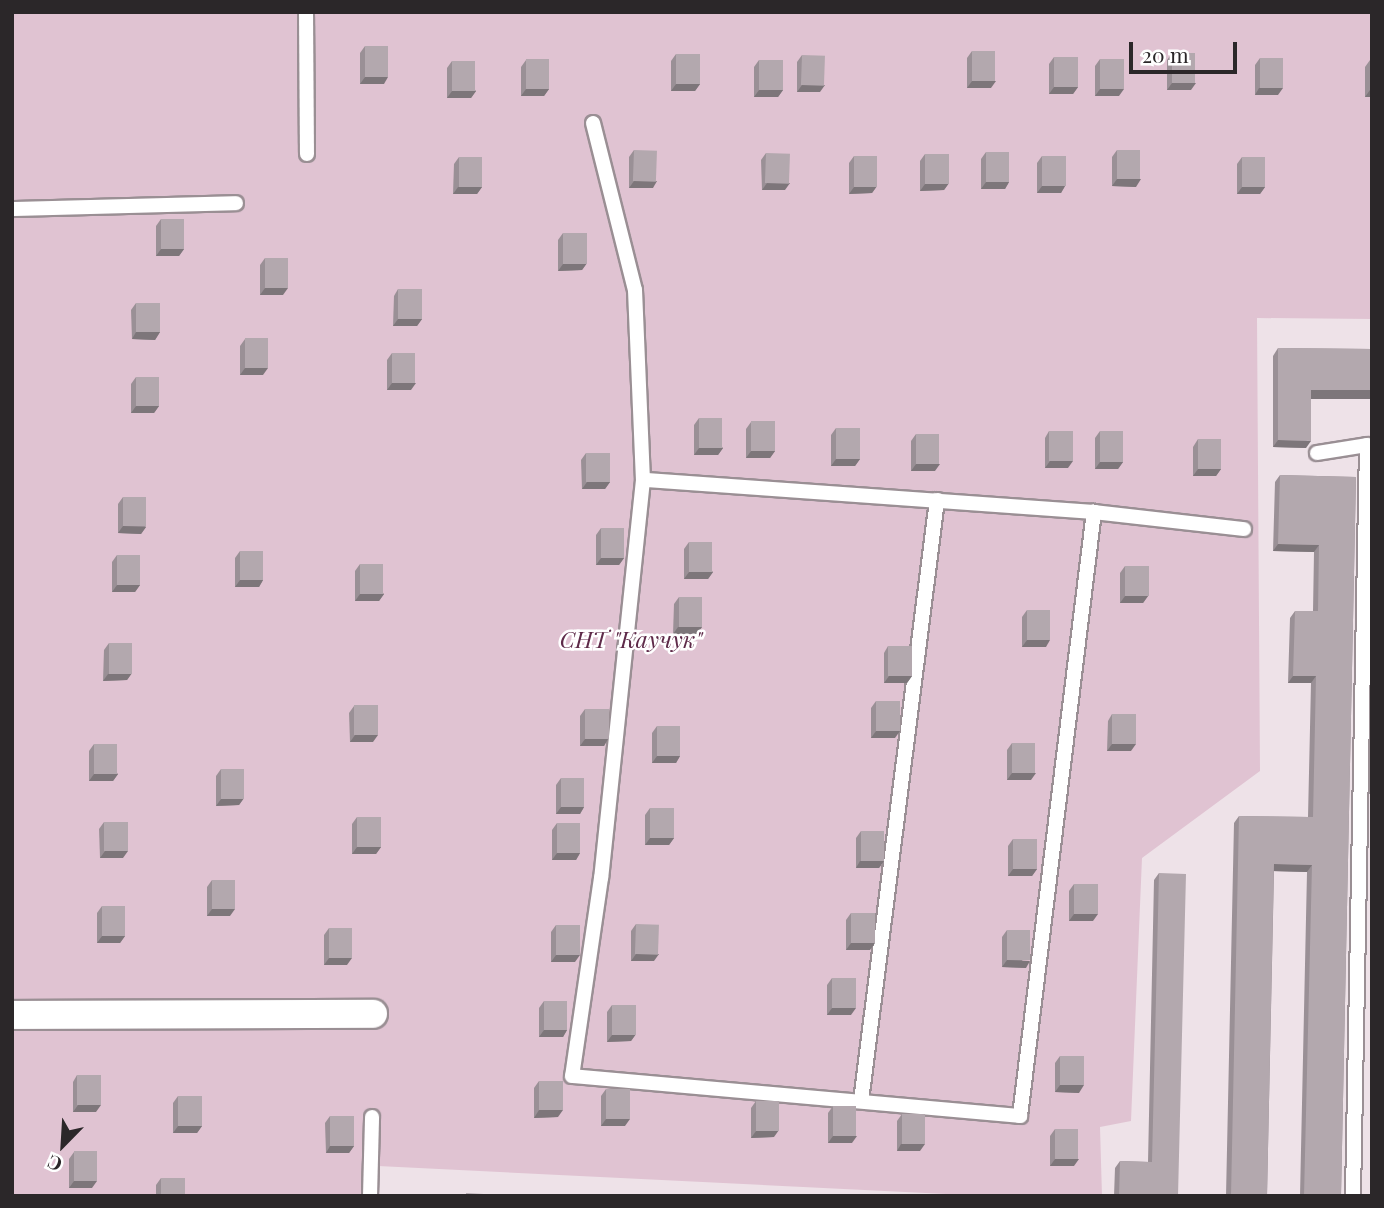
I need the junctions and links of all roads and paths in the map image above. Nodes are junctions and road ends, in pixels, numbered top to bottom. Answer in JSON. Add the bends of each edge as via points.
{"nodes":[{"id":1,"x":306,"y":12,"type":"edge"},
{"id":2,"x":593,"y":123,"type":"dead end"},
{"id":3,"x":307,"y":154,"type":"dead end"},
{"id":4,"x":236,"y":203,"type":"dead end"},
{"id":5,"x":12,"y":209,"type":"edge"},
{"id":6,"x":1317,"y":453,"type":"dead end"},
{"id":7,"x":643,"y":480,"type":"junction"},
{"id":8,"x":937,"y":500,"type":"junction"},
{"id":9,"x":1094,"y":512,"type":"junction"},
{"id":10,"x":1244,"y":529,"type":"dead end"},
{"id":11,"x":373,"y":1014,"type":"dead end"},
{"id":12,"x":12,"y":1015,"type":"edge"},
{"id":13,"x":861,"y":1101,"type":"junction"},
{"id":14,"x":372,"y":1117,"type":"dead end"},
{"id":15,"x":370,"y":1196,"type":"edge"},
{"id":16,"x":1353,"y":1196,"type":"edge"}],
"edges":[{"from":1,"to":3,"type":"lane"},
{"from":2,"to":7,"type":"lane","via":[[635,290]]},
{"from":4,"to":5,"type":"lane"},
{"from":6,"to":16,"type":"lane","via":[[1367,445]]},
{"from":7,"to":8,"type":"lane"},
{"from":7,"to":13,"type":"lane","via":[[601,878],[572,1076]]},
{"from":8,"to":9,"type":"lane"},
{"from":8,"to":13,"type":"lane"},
{"from":9,"to":10,"type":"lane"},
{"from":9,"to":13,"type":"lane","via":[[1020,1116]]},
{"from":11,"to":12,"type":"street"},
{"from":14,"to":15,"type":"lane"}]}
